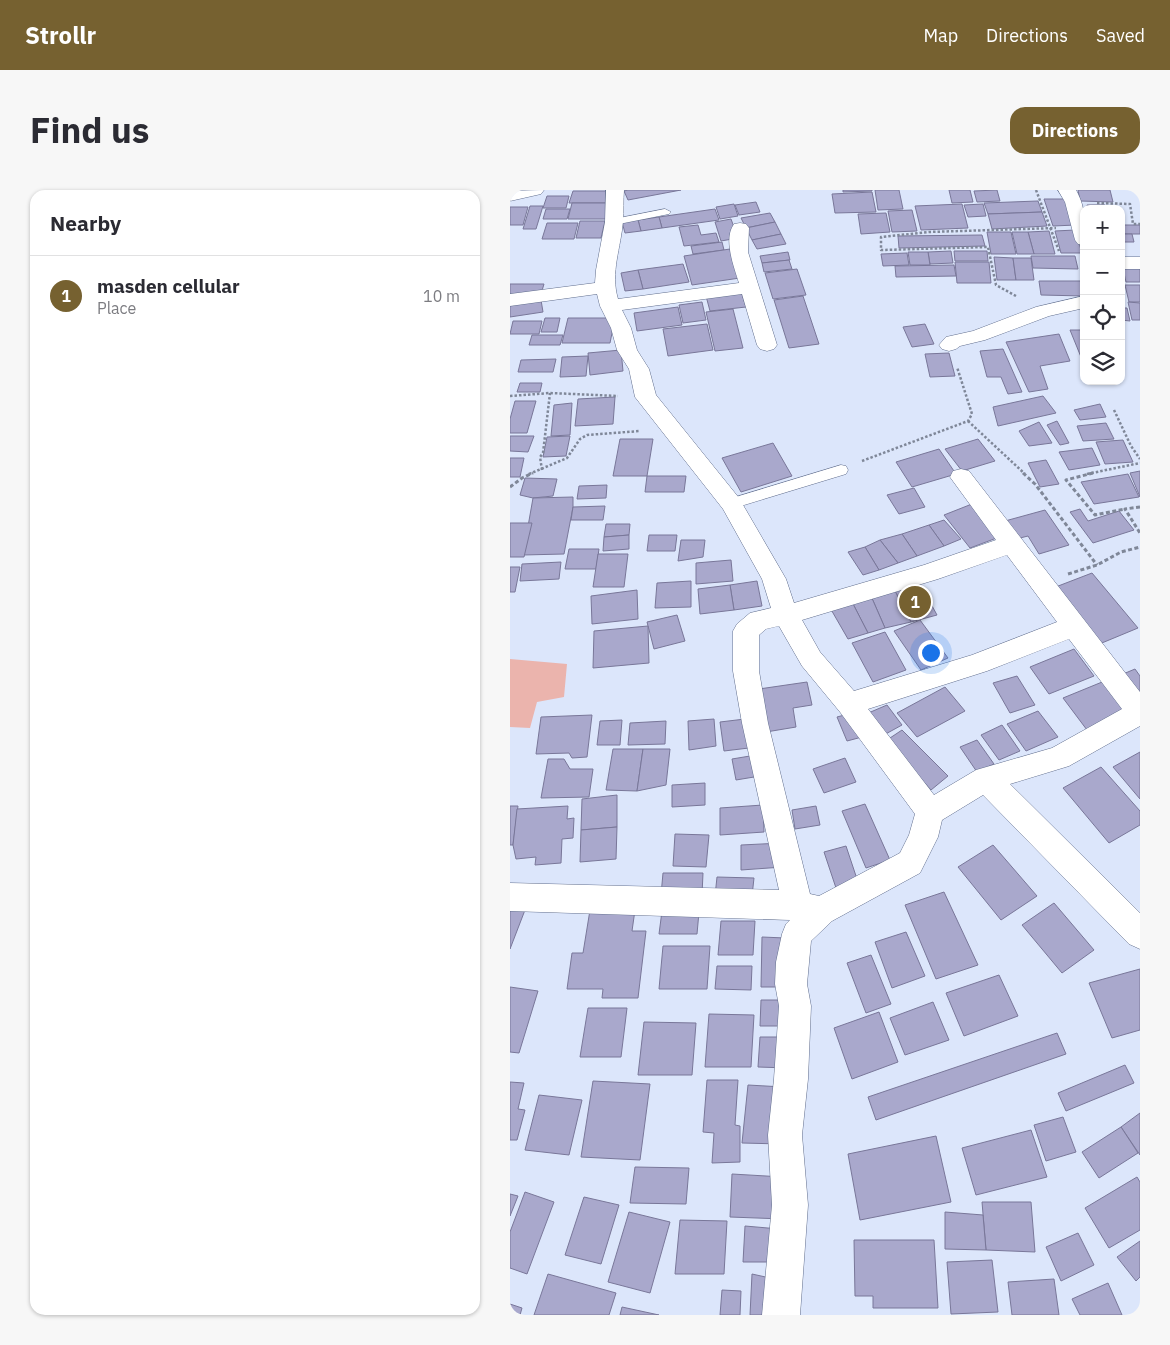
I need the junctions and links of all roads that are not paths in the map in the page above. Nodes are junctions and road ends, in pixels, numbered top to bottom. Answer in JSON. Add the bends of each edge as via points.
{"nodes":[{"id":1,"x":535,"y":190,"type":"edge"},
{"id":2,"x":615,"y":190,"type":"edge"},
{"id":3,"x":510,"y":196,"type":"edge"},
{"id":4,"x":1071,"y":196,"type":"edge"},
{"id":5,"x":665,"y":212,"type":"dead end"},
{"id":6,"x":614,"y":222,"type":"junction"},
{"id":7,"x":1080,"y":227,"type":"edge"},
{"id":8,"x":740,"y":228,"type":"dead end"},
{"id":9,"x":1125,"y":263,"type":"edge"},
{"id":10,"x":1140,"y":263,"type":"edge"},
{"id":11,"x":749,"y":287,"type":"junction"},
{"id":12,"x":608,"y":296,"type":"junction"},
{"id":13,"x":510,"y":300,"type":"edge"},
{"id":14,"x":1080,"y":303,"type":"edge"},
{"id":15,"x":767,"y":345,"type":"dead end"},
{"id":16,"x":949,"y":345,"type":"road end"},
{"id":17,"x":841,"y":470,"type":"road end"},
{"id":18,"x":960,"y":477,"type":"dead end"},
{"id":19,"x":731,"y":504,"type":"junction"},
{"id":20,"x":1013,"y":543,"type":"junction"},
{"id":21,"x":786,"y":615,"type":"junction"},
{"id":22,"x":1074,"y":626,"type":"junction"},
{"id":23,"x":849,"y":704,"type":"junction"},
{"id":24,"x":986,"y":779,"type":"junction"},
{"id":25,"x":930,"y":812,"type":"junction"},
{"id":26,"x":510,"y":897,"type":"edge"},
{"id":27,"x":810,"y":908,"type":"junction"},
{"id":28,"x":1138,"y":929,"type":"edge"},
{"id":29,"x":780,"y":1315,"type":"edge"}],
"edges":[{"from":1,"to":3,"type":"street"},
{"from":2,"to":6,"type":"street"},
{"from":4,"to":7,"type":"street"},
{"from":5,"to":6,"type":"lane"},
{"from":6,"to":12,"type":"street","via":[[605,270]]},
{"from":8,"to":11,"type":"street","via":[[739,252]]},
{"from":9,"to":10,"type":"street"},
{"from":11,"to":12,"type":"street"},
{"from":11,"to":15,"type":"street"},
{"from":12,"to":13,"type":"street"},
{"from":12,"to":19,"type":"street","via":[[628,350],[639,369],[646,397]]},
{"from":14,"to":16,"type":"street","via":[[1043,311]]},
{"from":17,"to":19,"type":"lane"},
{"from":18,"to":20,"type":"street"},
{"from":19,"to":21,"type":"street","via":[[774,579]]},
{"from":20,"to":21,"type":"street","via":[[929,574]]},
{"from":20,"to":22,"type":"street"},
{"from":21,"to":23,"type":"street","via":[[811,659]]},
{"from":21,"to":27,"type":"street","via":[[760,620],[746,630],[746,671],[755,723]]},
{"from":22,"to":23,"type":"street","via":[[978,664]]},
{"from":22,"to":24,"type":"street","via":[[1132,702],[1136,715],[1059,758]]},
{"from":23,"to":25,"type":"street"},
{"from":24,"to":25,"type":"street"},
{"from":24,"to":28,"type":"street"},
{"from":25,"to":27,"type":"street","via":[[923,837],[910,863]]},
{"from":26,"to":27,"type":"street"},
{"from":27,"to":29,"type":"street","via":[[797,934],[792,962],[795,1006],[792,1078],[785,1135],[790,1205]]}]}
